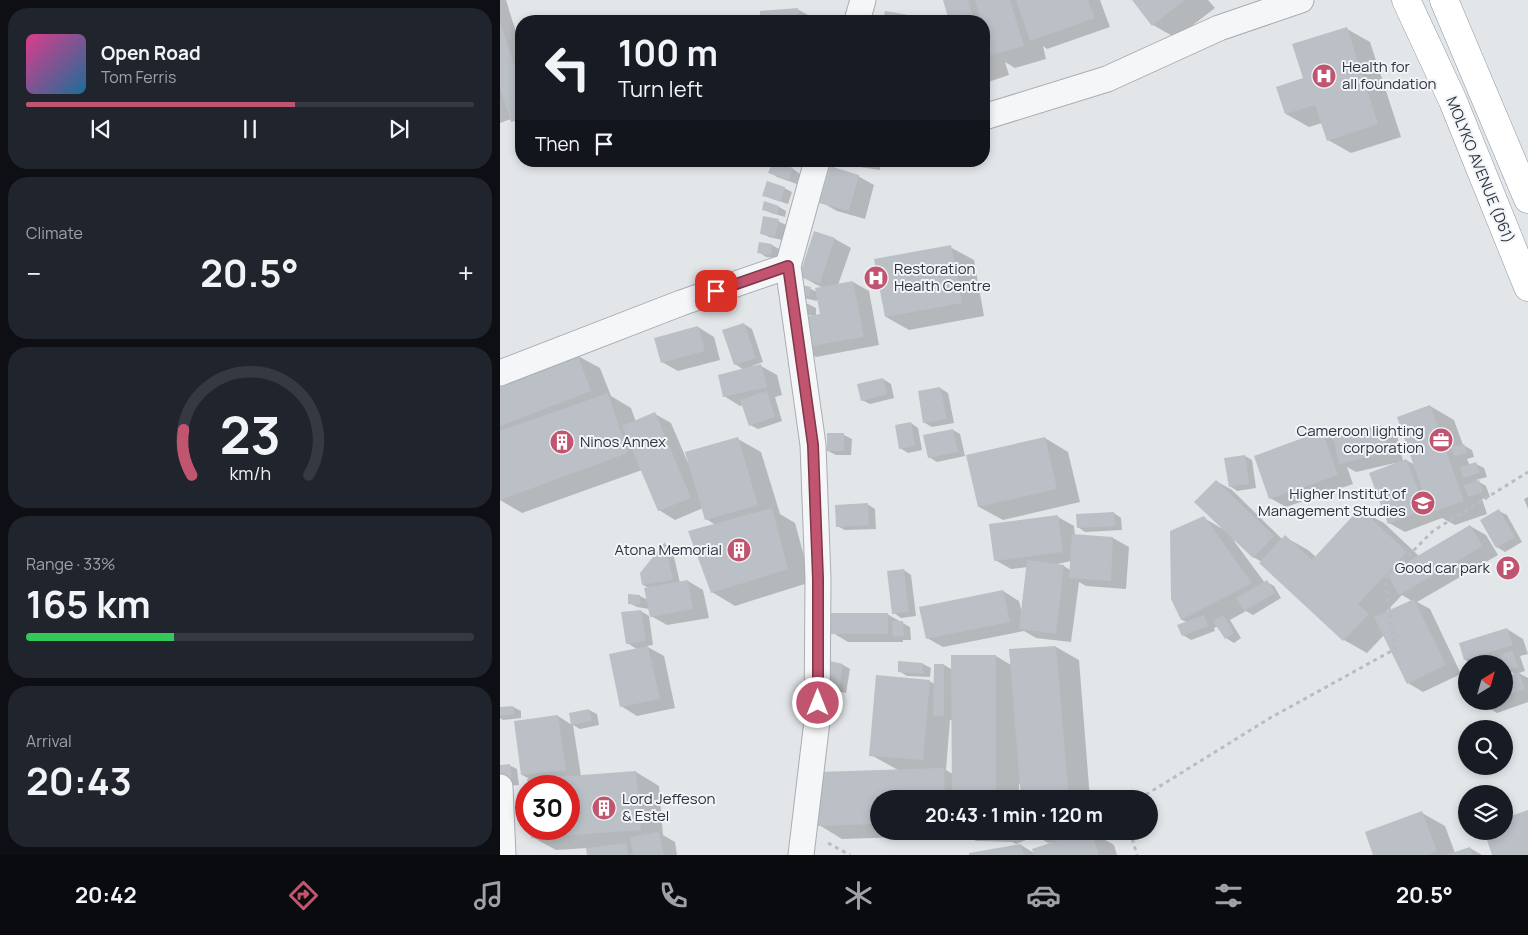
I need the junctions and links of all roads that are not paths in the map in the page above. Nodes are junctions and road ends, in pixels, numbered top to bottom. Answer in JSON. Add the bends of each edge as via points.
{"nodes":[{"id":1,"x":863,"y":0,"type":"edge"},
{"id":2,"x":1301,"y":0,"type":"edge"},
{"id":3,"x":1406,"y":0,"type":"edge"},
{"id":4,"x":1444,"y":0,"type":"edge"},
{"id":5,"x":859,"y":15,"type":"edge"},
{"id":6,"x":990,"y":115,"type":"edge"},
{"id":7,"x":815,"y":167,"type":"edge"},
{"id":8,"x":1528,"y":199,"type":"edge"},
{"id":9,"x":788,"y":266,"type":"junction"},
{"id":10,"x":1528,"y":287,"type":"edge"},
{"id":11,"x":500,"y":373,"type":"edge"},
{"id":12,"x":500,"y":787,"type":"edge"},
{"id":13,"x":503,"y":855,"type":"edge"},
{"id":14,"x":801,"y":855,"type":"edge"}],
"edges":[{"from":1,"to":5,"type":"street"},
{"from":2,"to":6,"type":"street","via":[[1219,28],[1107,79]]},
{"from":3,"to":10,"type":"highway","name":"MOLYKO AVENUE (D61)","via":[[1453,101]]},
{"from":4,"to":8,"type":"highway"},
{"from":7,"to":9,"type":"street"},
{"from":9,"to":11,"type":"street","via":[[681,303]]},
{"from":9,"to":14,"type":"street","via":[[813,445],[818,579],[817,721]]},
{"from":12,"to":13,"type":"street"}]}
